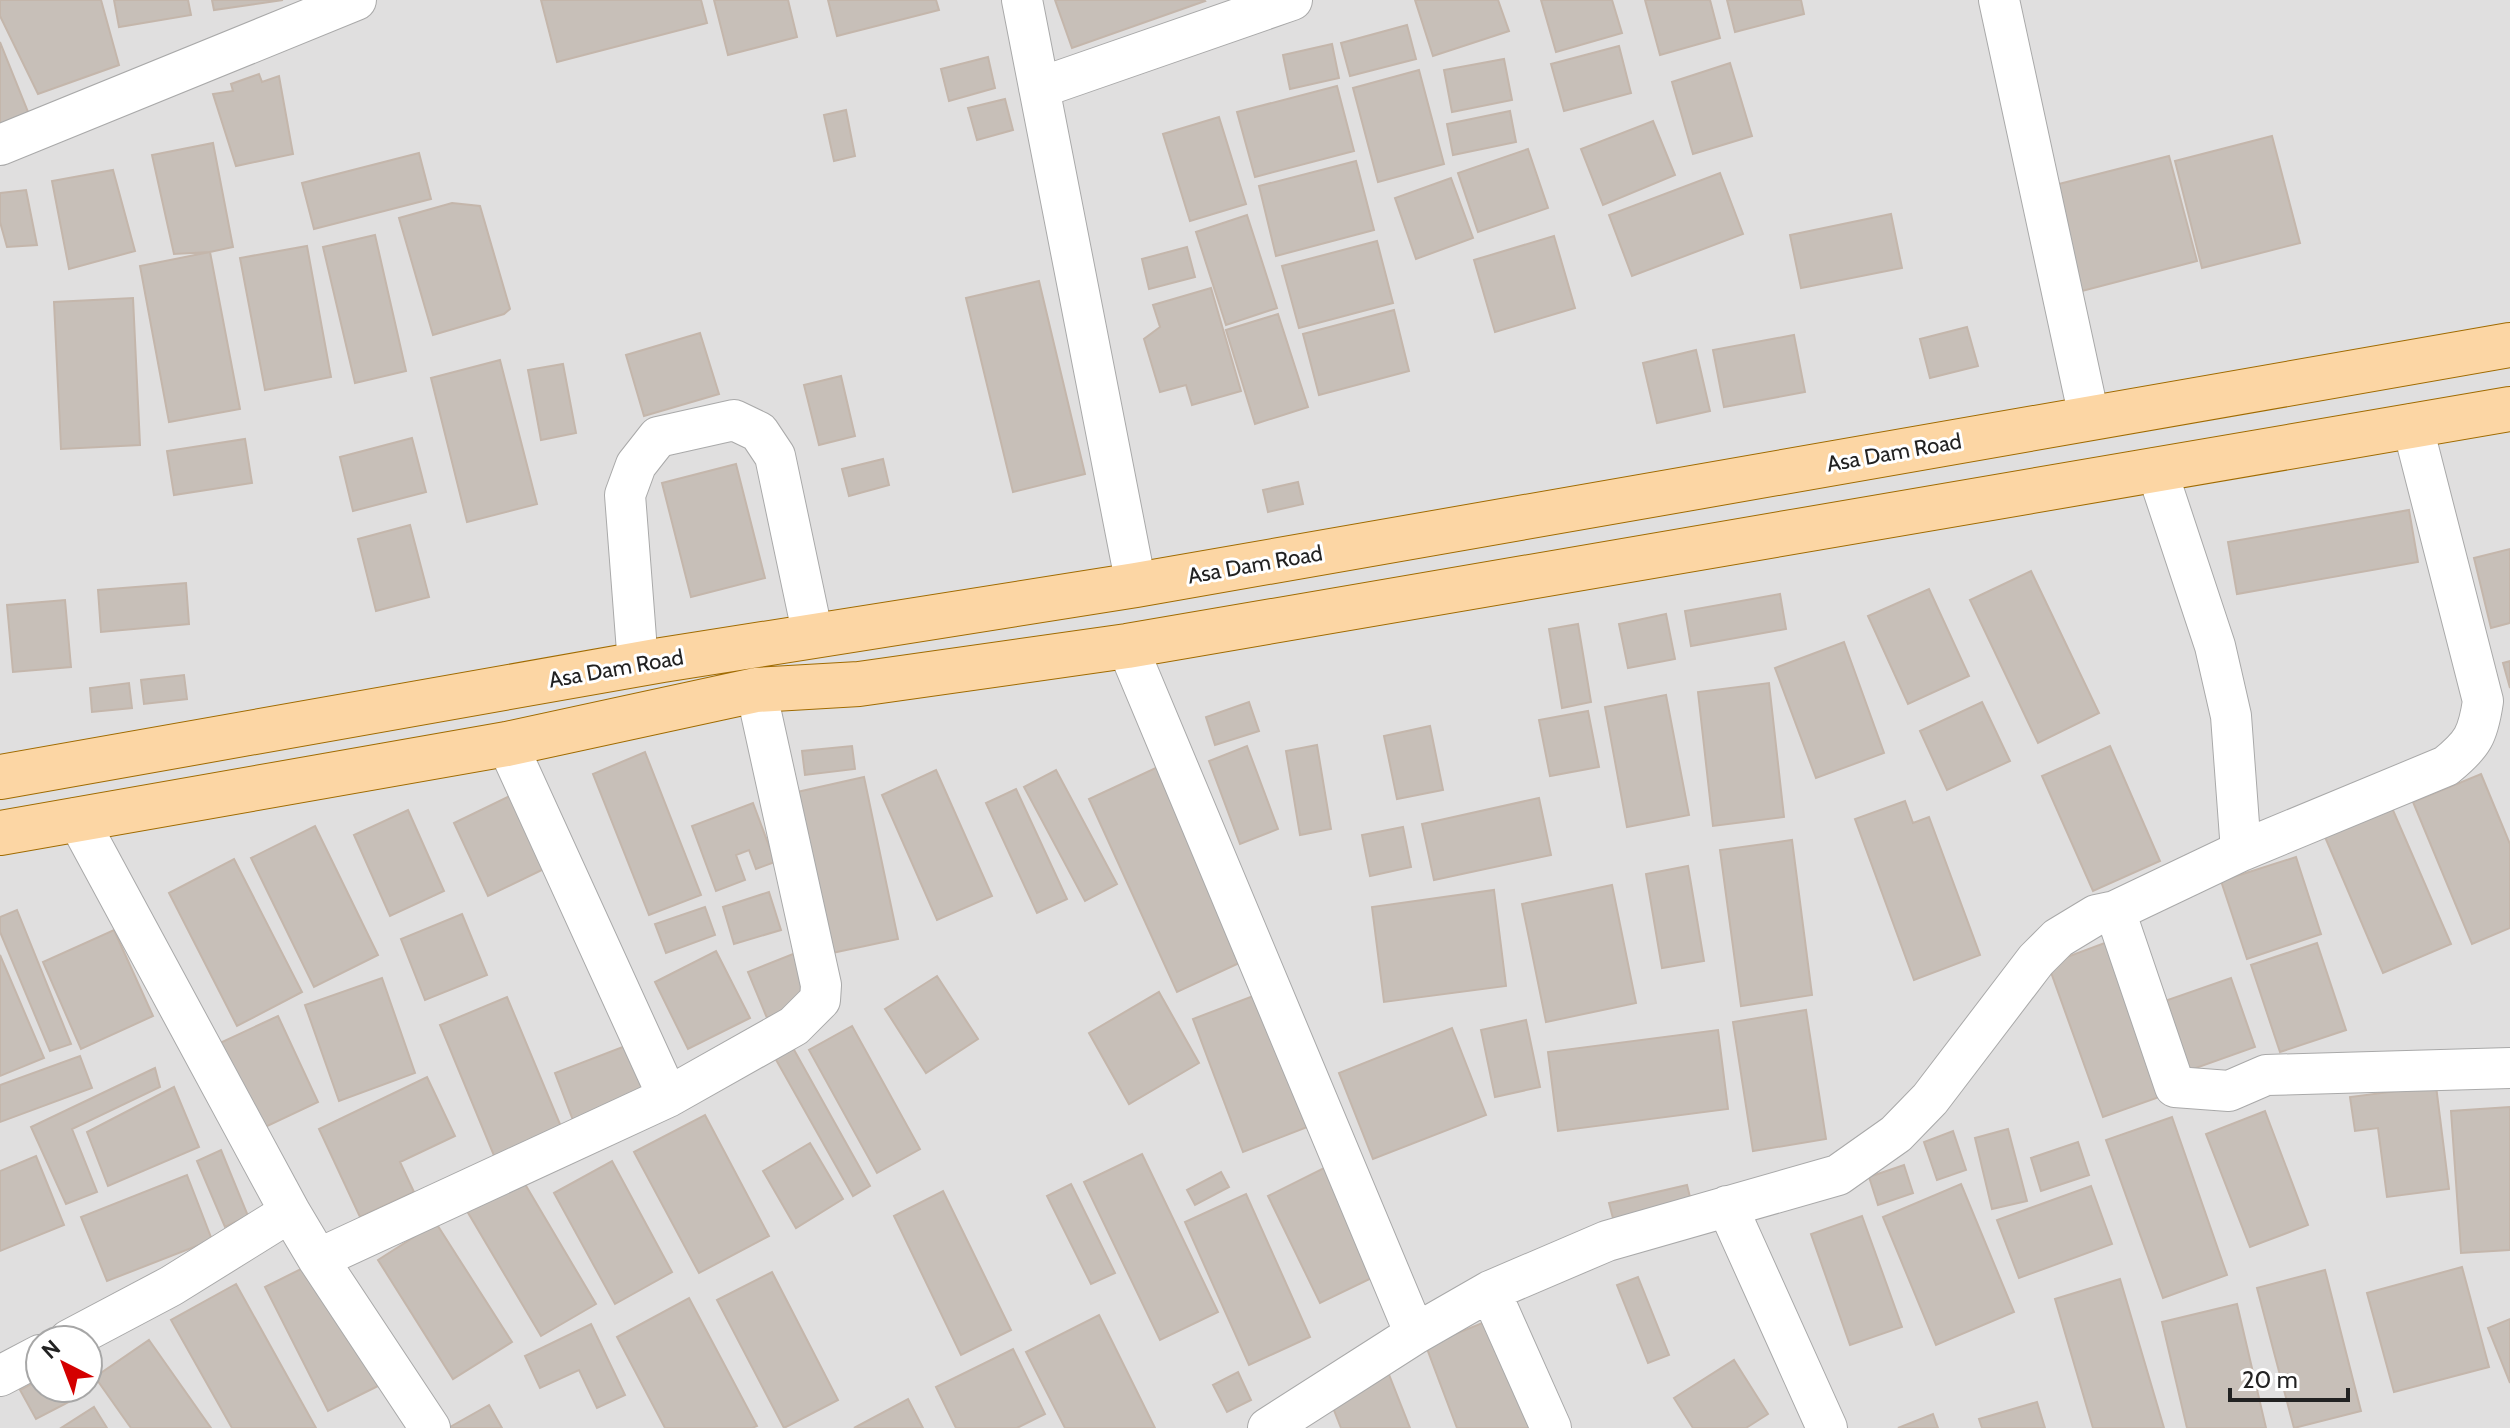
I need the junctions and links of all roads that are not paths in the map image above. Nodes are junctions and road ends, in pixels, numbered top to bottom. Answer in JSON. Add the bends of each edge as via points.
{"nodes":[{"id":1,"x":356,"y":0,"type":"edge"},
{"id":2,"x":1022,"y":0,"type":"edge"},
{"id":3,"x":1292,"y":0,"type":"edge"},
{"id":4,"x":1999,"y":0,"type":"edge"},
{"id":5,"x":1039,"y":88,"type":"junction"},
{"id":6,"x":0,"y":145,"type":"edge"},
{"id":7,"x":2510,"y":345,"type":"edge"},
{"id":8,"x":2510,"y":409,"type":"edge"},
{"id":9,"x":2089,"y":417,"type":"junction"},
{"id":10,"x":2412,"y":424,"type":"junction"},
{"id":11,"x":2156,"y":468,"type":"junction"},
{"id":12,"x":1136,"y":585,"type":"junction"},
{"id":13,"x":831,"y":633,"type":"junction"},
{"id":14,"x":1127,"y":646,"type":"junction"},
{"id":15,"x":638,"y":664,"type":"junction"},
{"id":16,"x":859,"y":684,"type":"junction"},
{"id":17,"x":756,"y":690,"type":"junction"},
{"id":18,"x":507,"y":744,"type":"junction"},
{"id":19,"x":0,"y":777,"type":"edge"},
{"id":20,"x":77,"y":818,"type":"junction"},
{"id":21,"x":0,"y":833,"type":"edge"},
{"id":22,"x":2241,"y":851,"type":"junction"},
{"id":23,"x":2115,"y":911,"type":"junction"},
{"id":24,"x":2510,"y":1068,"type":"edge"},
{"id":25,"x":668,"y":1097,"type":"junction"},
{"id":26,"x":1727,"y":1206,"type":"junction"},
{"id":27,"x":290,"y":1212,"type":"junction"},
{"id":28,"x":318,"y":1259,"type":"junction"},
{"id":29,"x":1490,"y":1291,"type":"junction"},
{"id":30,"x":99,"y":1324,"type":"edge"},
{"id":31,"x":1415,"y":1334,"type":"junction"},
{"id":32,"x":24,"y":1363,"type":"edge"},
{"id":33,"x":0,"y":1376,"type":"edge"},
{"id":34,"x":430,"y":1428,"type":"edge"},
{"id":35,"x":1268,"y":1428,"type":"edge"},
{"id":36,"x":1551,"y":1428,"type":"edge"},
{"id":37,"x":1827,"y":1428,"type":"edge"}],
"edges":[{"from":1,"to":6,"type":"street"},
{"from":2,"to":5,"type":"street"},
{"from":3,"to":5,"type":"street"},
{"from":4,"to":9,"type":"street"},
{"from":5,"to":12,"type":"street"},
{"from":7,"to":9,"type":"main road","name":"Asa Dam Road"},
{"from":8,"to":10,"type":"main road"},
{"from":9,"to":12,"type":"main road","name":"Asa Dam Road"},
{"from":10,"to":11,"type":"main road"},
{"from":10,"to":22,"type":"street","via":[[2483,701],[2479,729],[2446,766]]},
{"from":11,"to":14,"type":"main road"},
{"from":11,"to":22,"type":"street","via":[[2215,646],[2231,716]]},
{"from":12,"to":13,"type":"main road","name":"Asa Dam Road"},
{"from":13,"to":15,"type":"main road","name":"Asa Dam Road"},
{"from":13,"to":15,"type":"street","via":[[775,456],[759,432],[734,420],[658,437],[636,465],[625,495]]},
{"from":13,"to":16,"type":"main road"},
{"from":14,"to":16,"type":"main road"},
{"from":14,"to":31,"type":"street"},
{"from":15,"to":19,"type":"main road","name":"Asa Dam Road"},
{"from":16,"to":17,"type":"main road"},
{"from":17,"to":18,"type":"main road"},
{"from":17,"to":25,"type":"street","via":[[821,985],[820,1000],[794,1026]]},
{"from":18,"to":20,"type":"main road"},
{"from":18,"to":25,"type":"street"},
{"from":20,"to":21,"type":"main road"},
{"from":20,"to":27,"type":"street"},
{"from":22,"to":23,"type":"street"},
{"from":23,"to":24,"type":"street","via":[[2175,1087],[2229,1091],[2266,1075]]},
{"from":23,"to":26,"type":"street","via":[[2096,915],[2058,938],[2036,960],[1930,1099],[1896,1134],[1838,1175]]},
{"from":25,"to":28,"type":"street"},
{"from":26,"to":29,"type":"street","via":[[1607,1241]]},
{"from":26,"to":37,"type":"street"},
{"from":27,"to":28,"type":"street"},
{"from":27,"to":30,"type":"street"},
{"from":28,"to":34,"type":"street"},
{"from":29,"to":31,"type":"street"},
{"from":29,"to":36,"type":"street"},
{"from":31,"to":35,"type":"street"},
{"from":32,"to":33,"type":"street"}]}
